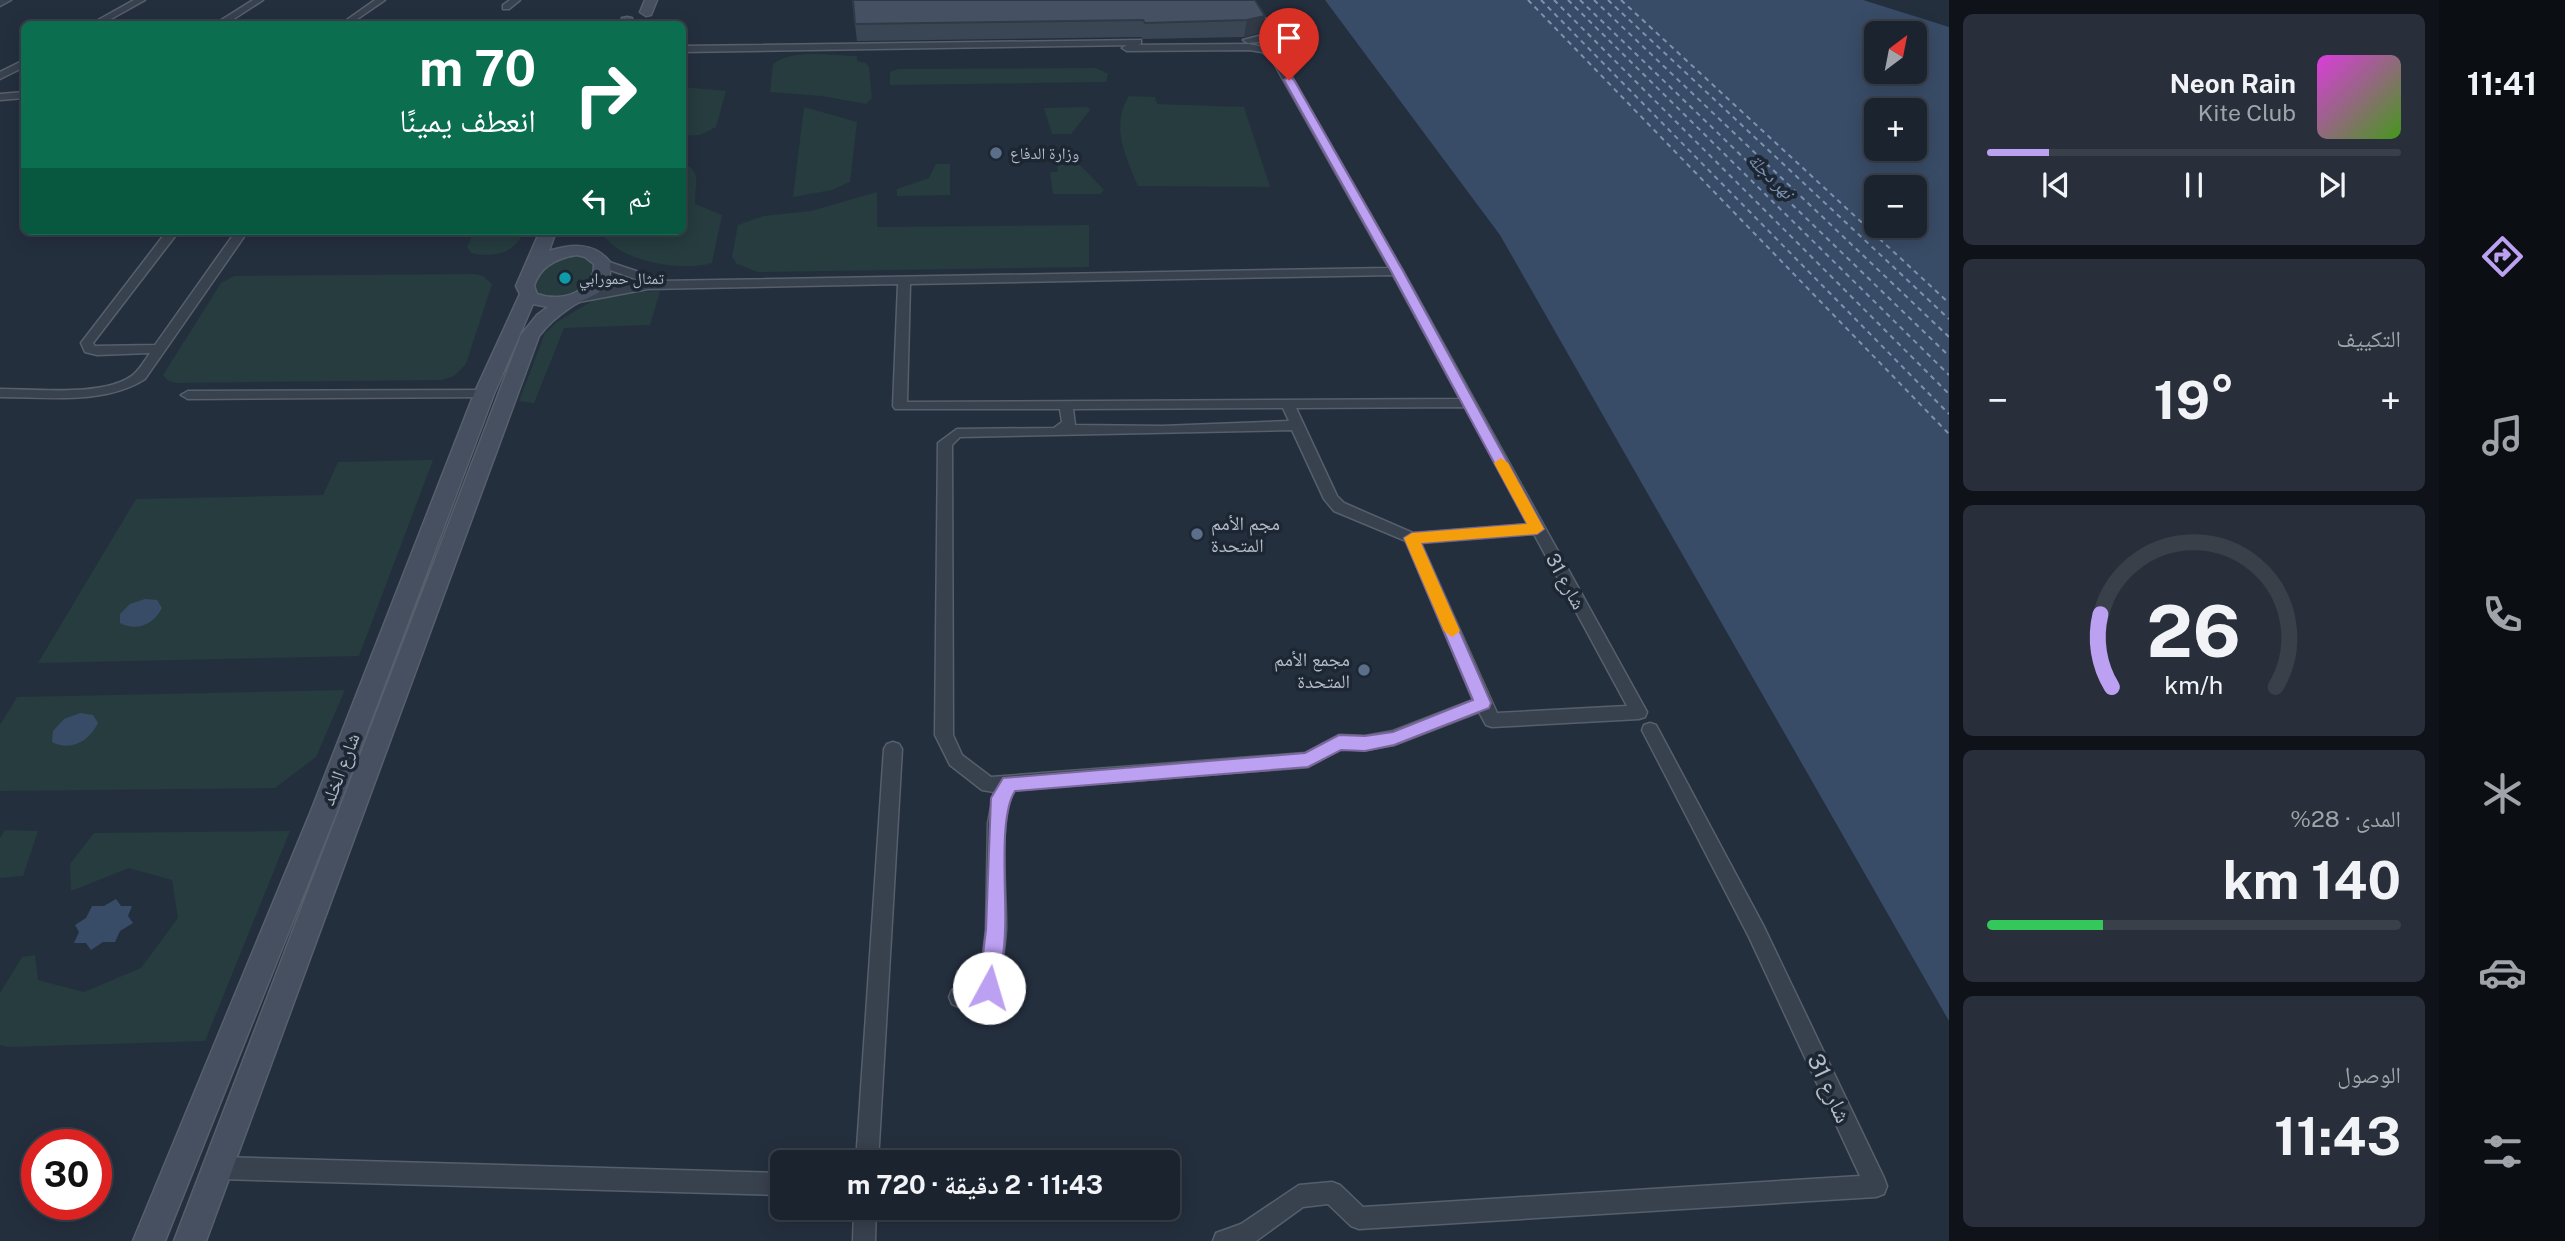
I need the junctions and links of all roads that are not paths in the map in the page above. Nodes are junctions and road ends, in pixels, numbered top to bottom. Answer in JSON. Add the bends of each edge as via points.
{"nodes":[{"id":1,"x":6,"y":0,"type":"edge"},
{"id":2,"x":141,"y":0,"type":"edge"},
{"id":3,"x":260,"y":0,"type":"edge"},
{"id":4,"x":381,"y":0,"type":"edge"},
{"id":5,"x":516,"y":0,"type":"edge"},
{"id":6,"x":1249,"y":0,"type":"edge"},
{"id":7,"x":0,"y":3,"type":"edge"},
{"id":8,"x":506,"y":7,"type":"dead end"},
{"id":9,"x":102,"y":21,"type":"edge"},
{"id":10,"x":225,"y":21,"type":"edge"},
{"id":11,"x":350,"y":21,"type":"edge"},
{"id":12,"x":1267,"y":44,"type":"junction"},
{"id":13,"x":1127,"y":48,"type":"dead end"},
{"id":14,"x":686,"y":49,"type":"edge"},
{"id":15,"x":21,"y":65,"type":"edge"},
{"id":16,"x":0,"y":76,"type":"edge"},
{"id":17,"x":21,"y":95,"type":"edge"},
{"id":18,"x":0,"y":97,"type":"edge"},
{"id":19,"x":170,"y":235,"type":"edge"},
{"id":20,"x":239,"y":235,"type":"edge"},
{"id":21,"x":547,"y":235,"type":"edge"},
{"id":22,"x":580,"y":235,"type":"edge"},
{"id":23,"x":599,"y":259,"type":"junction"},
{"id":24,"x":535,"y":267,"type":"junction"},
{"id":25,"x":1397,"y":271,"type":"junction"},
{"id":26,"x":904,"y":281,"type":"junction"},
{"id":27,"x":676,"y":285,"type":"junction"},
{"id":28,"x":528,"y":295,"type":"junction"},
{"id":29,"x":573,"y":299,"type":"junction"},
{"id":30,"x":159,"y":349,"type":"junction"},
{"id":31,"x":0,"y":393,"type":"edge"},
{"id":32,"x":484,"y":394,"type":"junction"},
{"id":33,"x":188,"y":395,"type":"dead end"},
{"id":34,"x":1469,"y":403,"type":"junction"},
{"id":35,"x":1288,"y":405,"type":"junction"},
{"id":36,"x":1066,"y":406,"type":"junction"},
{"id":37,"x":1297,"y":425,"type":"junction"},
{"id":38,"x":1064,"y":429,"type":"junction"},
{"id":39,"x":1537,"y":529,"type":"junction"},
{"id":40,"x":1412,"y":538,"type":"junction"},
{"id":41,"x":1483,"y":703,"type":"junction"},
{"id":42,"x":1650,"y":730,"type":"dead end"},
{"id":43,"x":893,"y":748,"type":"dead end"},
{"id":44,"x":1010,"y":783,"type":"junction"},
{"id":45,"x":959,"y":997,"type":"dead end"},
{"id":46,"x":868,"y":1150,"type":"edge"},
{"id":47,"x":219,"y":1168,"type":"junction"},
{"id":48,"x":770,"y":1184,"type":"edge"},
{"id":49,"x":865,"y":1220,"type":"edge"},
{"id":50,"x":149,"y":1241,"type":"edge"},
{"id":51,"x":190,"y":1241,"type":"edge"},
{"id":52,"x":864,"y":1241,"type":"edge"},
{"id":53,"x":1224,"y":1241,"type":"edge"}],
"edges":[{"from":1,"to":7,"type":"street"},
{"from":2,"to":9,"type":"street"},
{"from":3,"to":10,"type":"street"},
{"from":4,"to":11,"type":"street"},
{"from":5,"to":8,"type":"street"},
{"from":6,"to":12,"type":"street","name":"شارع 31","via":[[1270,34]]},
{"from":12,"to":13,"type":"street"},
{"from":12,"to":14,"type":"street"},
{"from":12,"to":25,"type":"street","name":"شارع 31"},
{"from":15,"to":16,"type":"street"},
{"from":17,"to":18,"type":"street"},
{"from":19,"to":30,"type":"street","via":[[87,343],[97,351]]},
{"from":20,"to":30,"type":"street"},
{"from":21,"to":24,"type":"main road"},
{"from":22,"to":23,"type":"main road"},
{"from":23,"to":24,"type":"main road","via":[[582,251],[566,251]]},
{"from":23,"to":27,"type":"street","via":[[645,279]]},
{"from":23,"to":29,"type":"main road","via":[[603,274]]},
{"from":24,"to":28,"type":"main road","via":[[526,283]]},
{"from":25,"to":26,"type":"street"},
{"from":25,"to":34,"type":"street","name":"شارع 31"},
{"from":26,"to":27,"type":"street"},
{"from":26,"to":36,"type":"street","via":[[900,406]]},
{"from":27,"to":29,"type":"street","via":[[636,286]]},
{"from":28,"to":29,"type":"main road","via":[[546,304]]},
{"from":28,"to":32,"type":"main road","name":"شارع الخلد"},
{"from":29,"to":47,"type":"main road","name":"شارع الخلد","via":[[543,319],[530,335]]},
{"from":30,"to":31,"type":"street","via":[[136,380],[117,389]]},
{"from":32,"to":33,"type":"street"},
{"from":32,"to":50,"type":"main road","name":"شارع الخلد","via":[[324,811]]},
{"from":34,"to":35,"type":"street"},
{"from":34,"to":39,"type":"street","name":"شارع 31"},
{"from":35,"to":36,"type":"street"},
{"from":35,"to":37,"type":"street"},
{"from":36,"to":38,"type":"street","via":[[1069,423]]},
{"from":37,"to":38,"type":"street"},
{"from":37,"to":40,"type":"street","via":[[1339,507]]},
{"from":38,"to":44,"type":"street","via":[[957,433],[945,443],[944,735],[956,760],[970,773],[988,785]]},
{"from":39,"to":40,"type":"street"},
{"from":39,"to":41,"type":"street","name":"شارع 31","via":[[1639,712],[1492,720]]},
{"from":40,"to":41,"type":"street"},
{"from":41,"to":44,"type":"street","via":[[1394,738],[1339,742],[1308,760]]},
{"from":42,"to":53,"type":"street","name":"شارع 31","via":[[1756,931],[1875,1186],[1359,1218],[1332,1193],[1299,1195],[1248,1234]]},
{"from":43,"to":46,"type":"street"},
{"from":44,"to":45,"type":"street","via":[[998,811],[996,930],[989,988]]},
{"from":47,"to":48,"type":"street"},
{"from":47,"to":51,"type":"main road","name":"شارع الخلد"},
{"from":49,"to":52,"type":"street"}]}
